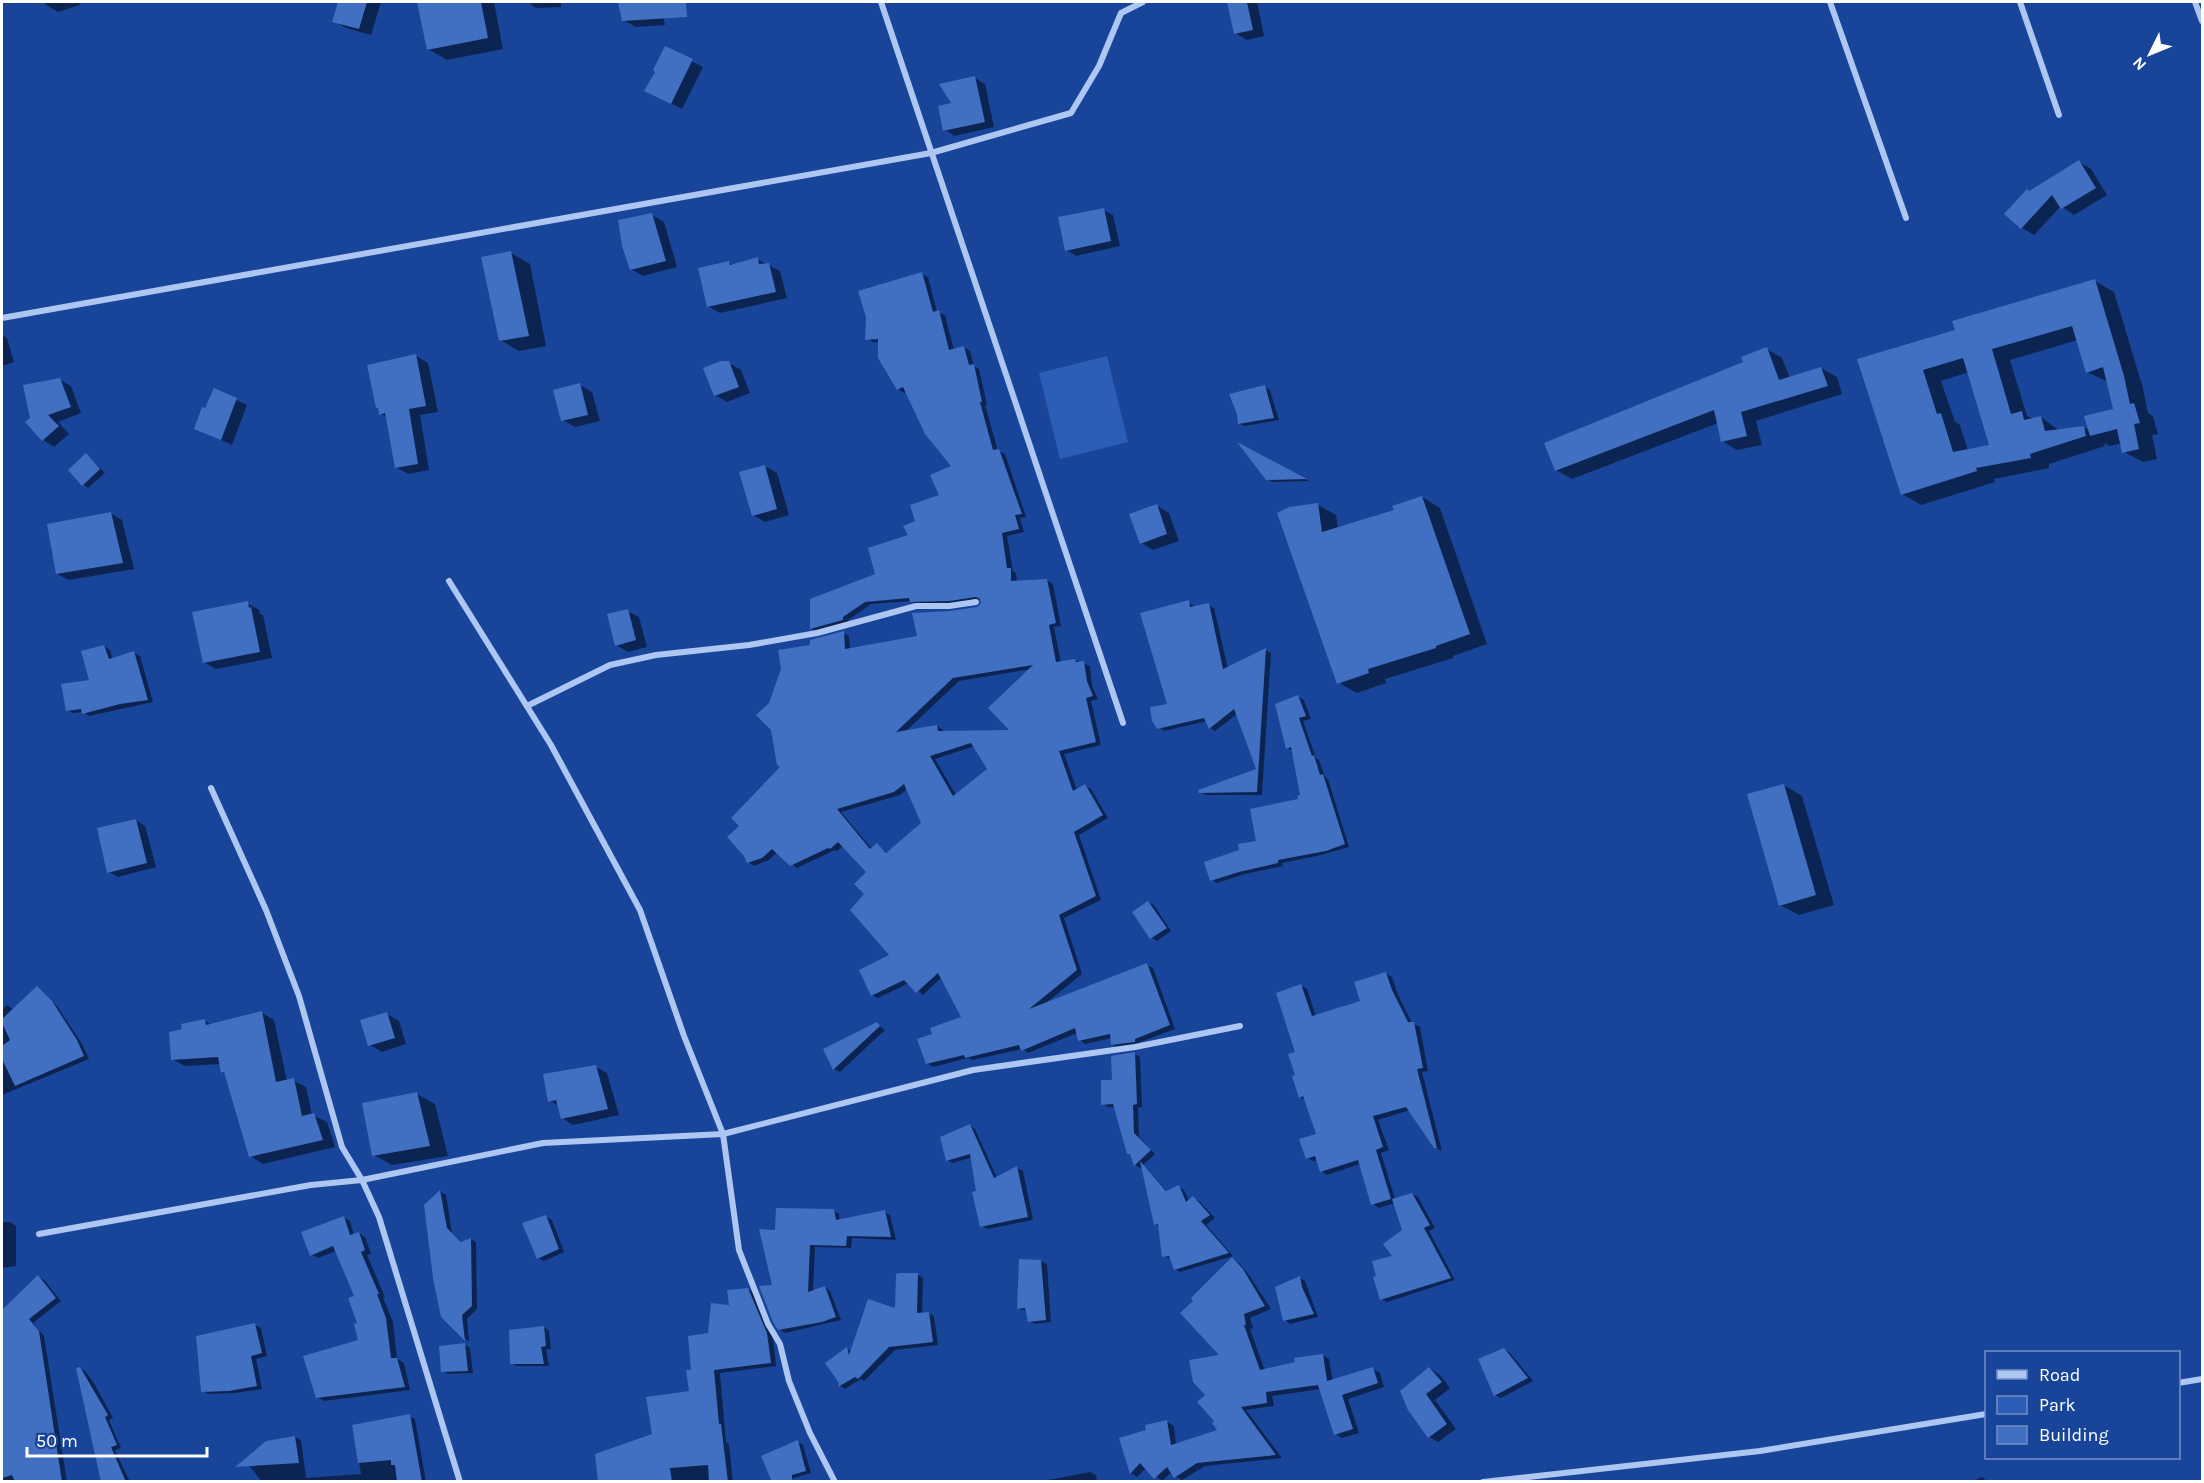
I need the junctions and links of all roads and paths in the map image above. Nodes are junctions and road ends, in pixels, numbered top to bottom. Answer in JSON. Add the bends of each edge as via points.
{"nodes":[{"id":1,"x":881,"y":2,"type":"edge"},
{"id":2,"x":1143,"y":2,"type":"edge"},
{"id":3,"x":1830,"y":2,"type":"edge"},
{"id":4,"x":2020,"y":2,"type":"edge"},
{"id":5,"x":2195,"y":2,"type":"edge"},
{"id":6,"x":2202,"y":21,"type":"edge"},
{"id":7,"x":2059,"y":115,"type":"dead end"},
{"id":8,"x":931,"y":153,"type":"junction"},
{"id":9,"x":1906,"y":219,"type":"dead end"},
{"id":10,"x":2,"y":318,"type":"edge"},
{"id":11,"x":449,"y":581,"type":"dead end"},
{"id":12,"x":976,"y":602,"type":"dead end"},
{"id":13,"x":527,"y":706,"type":"junction"},
{"id":14,"x":1124,"y":723,"type":"dead end"},
{"id":15,"x":211,"y":789,"type":"dead end"},
{"id":16,"x":1240,"y":1026,"type":"dead end"},
{"id":17,"x":723,"y":1134,"type":"junction"},
{"id":18,"x":362,"y":1180,"type":"junction"},
{"id":19,"x":39,"y":1234,"type":"dead end"},
{"id":20,"x":2202,"y":1379,"type":"edge"},
{"id":21,"x":2180,"y":1383,"type":"edge"},
{"id":22,"x":1985,"y":1414,"type":"edge"},
{"id":23,"x":460,"y":1482,"type":"edge"},
{"id":24,"x":835,"y":1482,"type":"edge"},
{"id":25,"x":1483,"y":1482,"type":"edge"}],
"edges":[{"from":1,"to":8,"type":"street"},
{"from":2,"to":8,"type":"street","via":[[1121,13],[1099,66],[1071,113]]},
{"from":3,"to":9,"type":"street"},
{"from":4,"to":7,"type":"street"},
{"from":5,"to":6,"type":"street"},
{"from":8,"to":10,"type":"street"},
{"from":8,"to":14,"type":"street"},
{"from":11,"to":13,"type":"street"},
{"from":12,"to":13,"type":"street","via":[[916,606],[817,633],[610,665]]},
{"from":13,"to":17,"type":"street","via":[[640,910]]},
{"from":15,"to":18,"type":"street","via":[[279,942],[299,996],[342,1148]]},
{"from":16,"to":17,"type":"street","via":[[1135,1047],[973,1070]]},
{"from":17,"to":18,"type":"street","via":[[543,1143]]},
{"from":17,"to":24,"type":"street","via":[[739,1250],[768,1324],[780,1344],[789,1380],[810,1432]]},
{"from":18,"to":19,"type":"street","via":[[311,1185]]},
{"from":18,"to":23,"type":"street","via":[[379,1217]]},
{"from":20,"to":21,"type":"street"},
{"from":22,"to":25,"type":"street","via":[[1760,1451]]}]}
